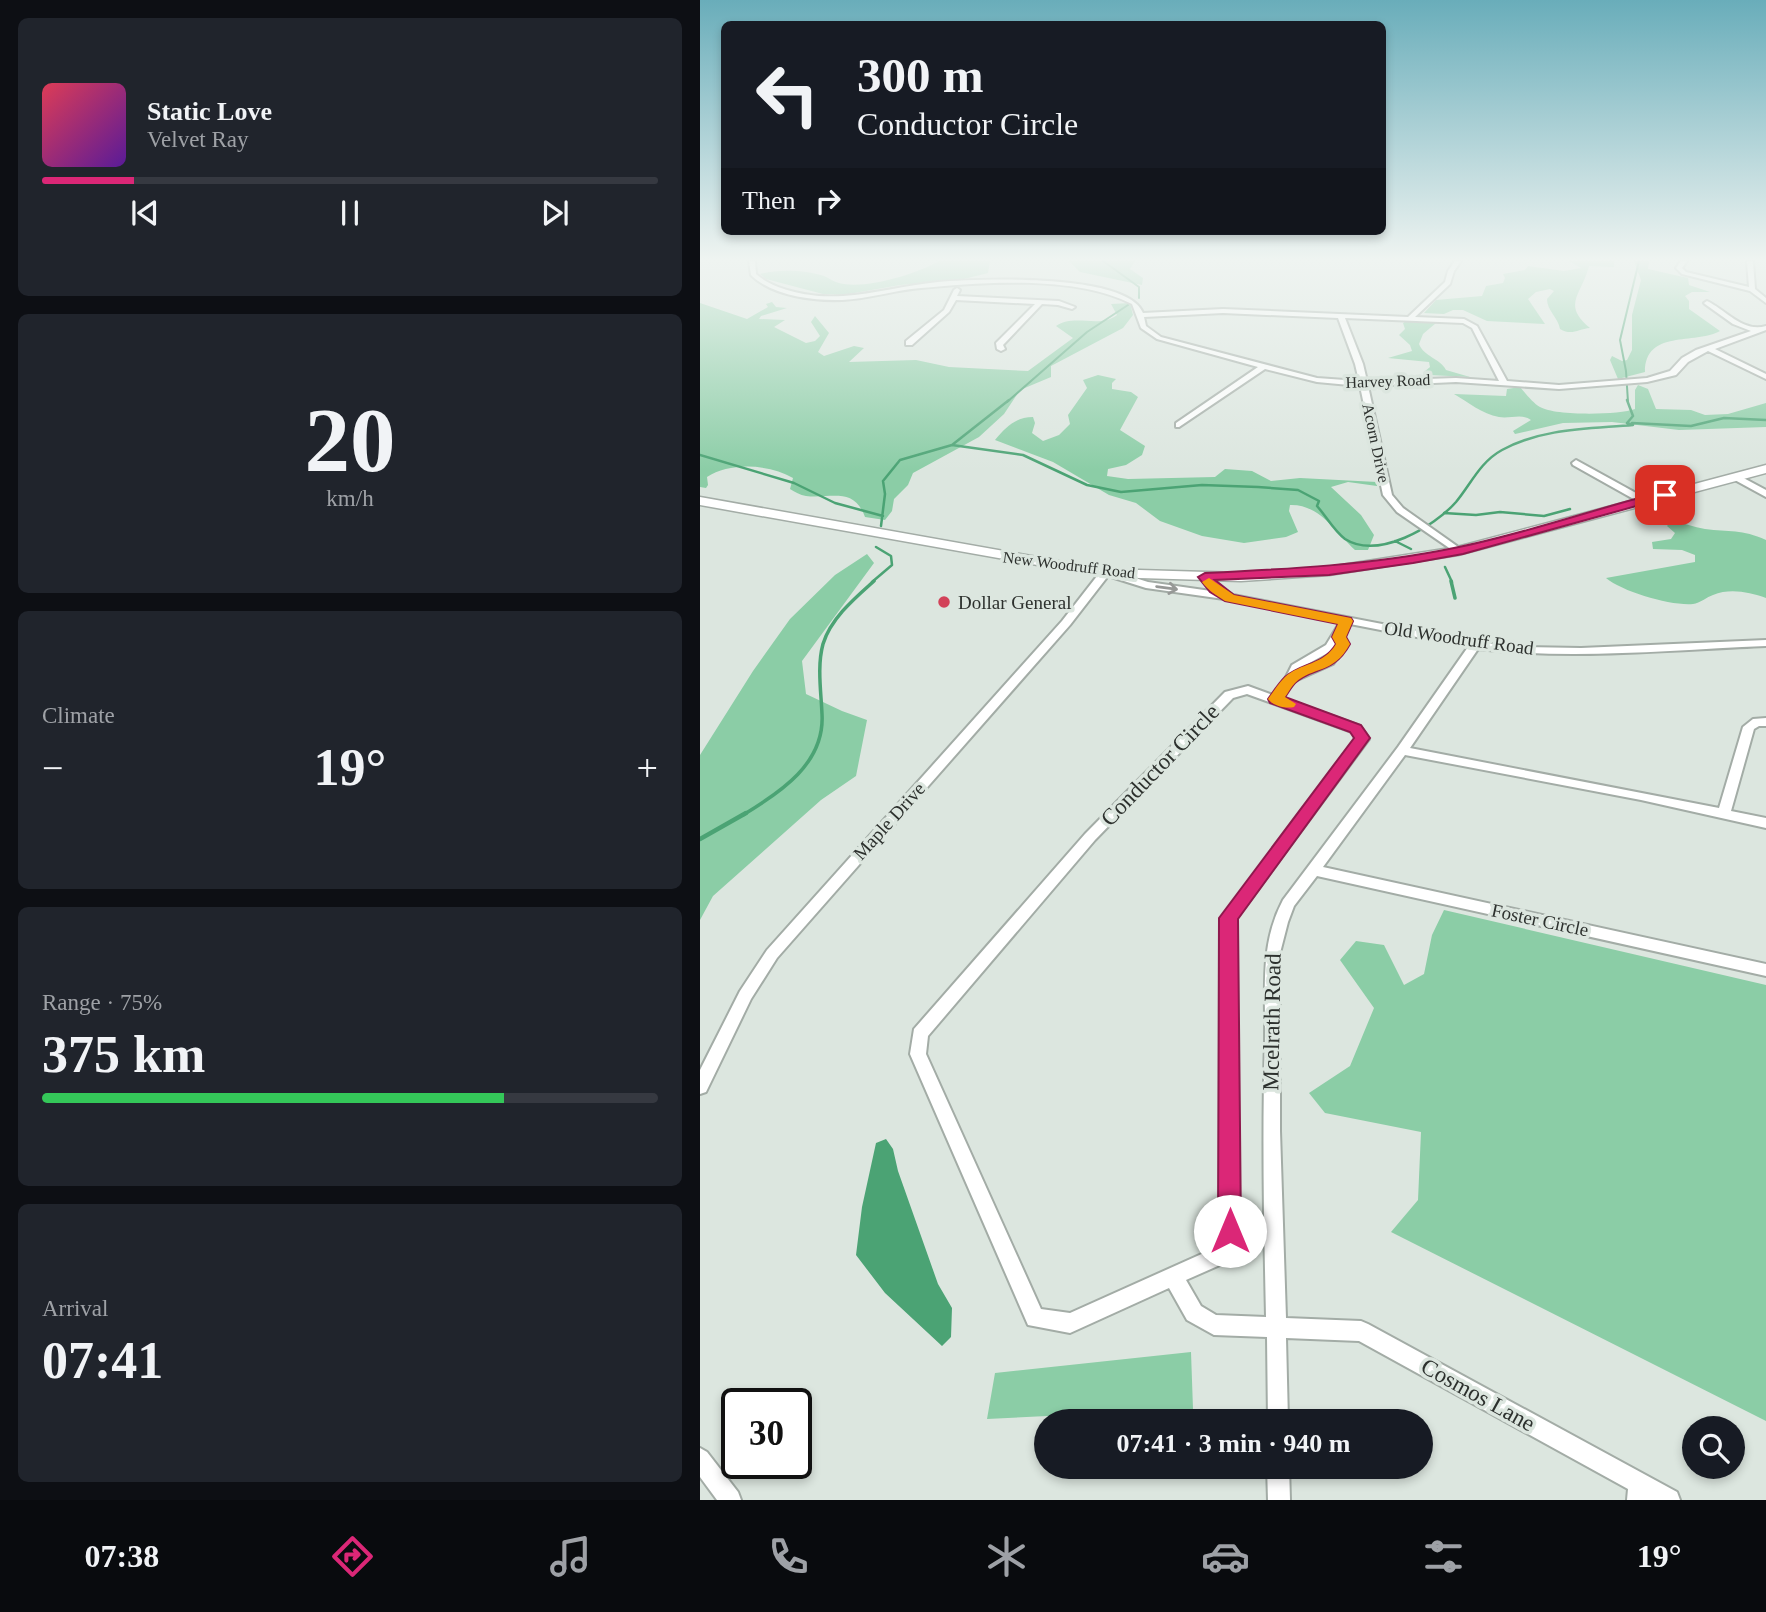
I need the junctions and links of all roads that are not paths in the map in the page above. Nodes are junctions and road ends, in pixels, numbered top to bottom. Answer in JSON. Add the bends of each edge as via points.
{"nodes":[{"id":1,"x":923,"y":331,"type":"edge"},
{"id":2,"x":1012,"y":331,"type":"edge"},
{"id":3,"x":1149,"y":331,"type":"edge"},
{"id":4,"x":1346,"y":331,"type":"edge"},
{"id":5,"x":1477,"y":331,"type":"edge"},
{"id":6,"x":1759,"y":331,"type":"edge"},
{"id":7,"x":909,"y":343,"type":"dead end"},
{"id":8,"x":1708,"y":348,"type":"junction"},
{"id":9,"x":1001,"y":349,"type":"dead end"},
{"id":10,"x":1264,"y":366,"type":"junction"},
{"id":11,"x":1766,"y":377,"type":"edge"},
{"id":12,"x":1504,"y":383,"type":"junction"},
{"id":13,"x":1363,"y":384,"type":"junction"},
{"id":14,"x":1179,"y":425,"type":"dead end"},
{"id":15,"x":1576,"y":463,"type":"dead end"},
{"id":16,"x":1766,"y":469,"type":"edge"},
{"id":17,"x":1736,"y":477,"type":"junction"},
{"id":18,"x":1766,"y":494,"type":"edge"},
{"id":19,"x":1642,"y":500,"type":"junction"},
{"id":20,"x":700,"y":501,"type":"edge"},
{"id":21,"x":1458,"y":551,"type":"junction"},
{"id":22,"x":1107,"y":573,"type":"junction"},
{"id":23,"x":1205,"y":577,"type":"junction"},
{"id":24,"x":1224,"y":596,"type":"junction"},
{"id":25,"x":1346,"y":621,"type":"junction"},
{"id":26,"x":1766,"y":643,"type":"edge"},
{"id":27,"x":1475,"y":645,"type":"junction"},
{"id":28,"x":1276,"y":699,"type":"junction"},
{"id":29,"x":1766,"y":722,"type":"edge"},
{"id":30,"x":1402,"y":750,"type":"junction"},
{"id":31,"x":1724,"y":814,"type":"junction"},
{"id":32,"x":1766,"y":823,"type":"edge"},
{"id":33,"x":1314,"y":870,"type":"junction"},
{"id":34,"x":1766,"y":970,"type":"edge"},
{"id":35,"x":700,"y":1087,"type":"edge"},
{"id":36,"x":1174,"y":1278,"type":"junction"},
{"id":37,"x":1277,"y":1326,"type":"junction"},
{"id":38,"x":1278,"y":1409,"type":"edge"},
{"id":39,"x":700,"y":1460,"type":"edge"},
{"id":40,"x":1278,"y":1479,"type":"edge"},
{"id":41,"x":1639,"y":1492,"type":"edge"},
{"id":42,"x":730,"y":1500,"type":"edge"},
{"id":43,"x":1279,"y":1500,"type":"edge"},
{"id":44,"x":1669,"y":1500,"type":"edge"}],
"edges":[{"from":1,"to":7,"type":"street"},
{"from":2,"to":9,"type":"street","via":[[999,345]]},
{"from":3,"to":10,"type":"street","name":"Harvey Road","via":[[1159,338]]},
{"from":4,"to":13,"type":"street","name":"Acorn Drive"},
{"from":5,"to":12,"type":"street"},
{"from":6,"to":8,"type":"street","name":"Harvey Road"},
{"from":8,"to":11,"type":"street"},
{"from":8,"to":12,"type":"street","name":"Harvey Road","via":[[1670,375],[1637,381],[1559,387]]},
{"from":10,"to":13,"type":"street","name":"Harvey Road","via":[[1328,382]]},
{"from":10,"to":14,"type":"street"},
{"from":12,"to":13,"type":"street","name":"Harvey Road","via":[[1432,380]]},
{"from":13,"to":21,"type":"street","name":"Acorn Drive","via":[[1388,495],[1400,510]]},
{"from":15,"to":19,"type":"street"},
{"from":16,"to":17,"type":"main road","name":"New Woodruff Road"},
{"from":17,"to":18,"type":"street"},
{"from":17,"to":19,"type":"main road","name":"New Woodruff Road"},
{"from":19,"to":21,"type":"main road","name":"New Woodruff Road"},
{"from":20,"to":22,"type":"main road","name":"New Woodruff Road"},
{"from":21,"to":23,"type":"main road","name":"New Woodruff Road","via":[[1329,571]]},
{"from":22,"to":23,"type":"main road","name":"New Woodruff Road"},
{"from":22,"to":24,"type":"street","one_way":true,"via":[[1146,585]]},
{"from":22,"to":35,"type":"street","name":"Maple Drive","via":[[772,954],[745,995]]},
{"from":23,"to":24,"type":"street"},
{"from":24,"to":25,"type":"street","name":"Old Woodruff Road"},
{"from":25,"to":27,"type":"street","name":"Old Woodruff Road"},
{"from":25,"to":28,"type":"street","via":[[1327,649],[1292,671]]},
{"from":26,"to":27,"type":"street","name":"Old Woodruff Road","via":[[1558,651]]},
{"from":27,"to":30,"type":"street","name":"Mcelrath Road"},
{"from":28,"to":36,"type":"street","name":"Conductor Circle","via":[[1356,729],[1363,738],[1228,918],[1230,1231],[1222,1254]]},
{"from":28,"to":36,"type":"street","name":"Conductor Circle","via":[[1248,690],[1229,695],[1090,837],[920,1034],[918,1054],[1035,1318],[1070,1323]]},
{"from":29,"to":31,"type":"street","via":[[1749,727]]},
{"from":30,"to":31,"type":"street"},
{"from":30,"to":33,"type":"street","name":"Mcelrath Road"},
{"from":31,"to":32,"type":"street"},
{"from":33,"to":34,"type":"street","name":"Foster Circle"},
{"from":33,"to":37,"type":"street","name":"Mcelrath Road","via":[[1288,904],[1272,950]]},
{"from":36,"to":37,"type":"street","via":[[1194,1314],[1214,1325]]},
{"from":37,"to":38,"type":"street","name":"Mcelrath Road"},
{"from":37,"to":41,"type":"street","name":"Cosmos Lane","via":[[1361,1331]]},
{"from":39,"to":42,"type":"street"},
{"from":40,"to":43,"type":"street"},
{"from":41,"to":44,"type":"street","name":"Cosmos Lane"}]}
